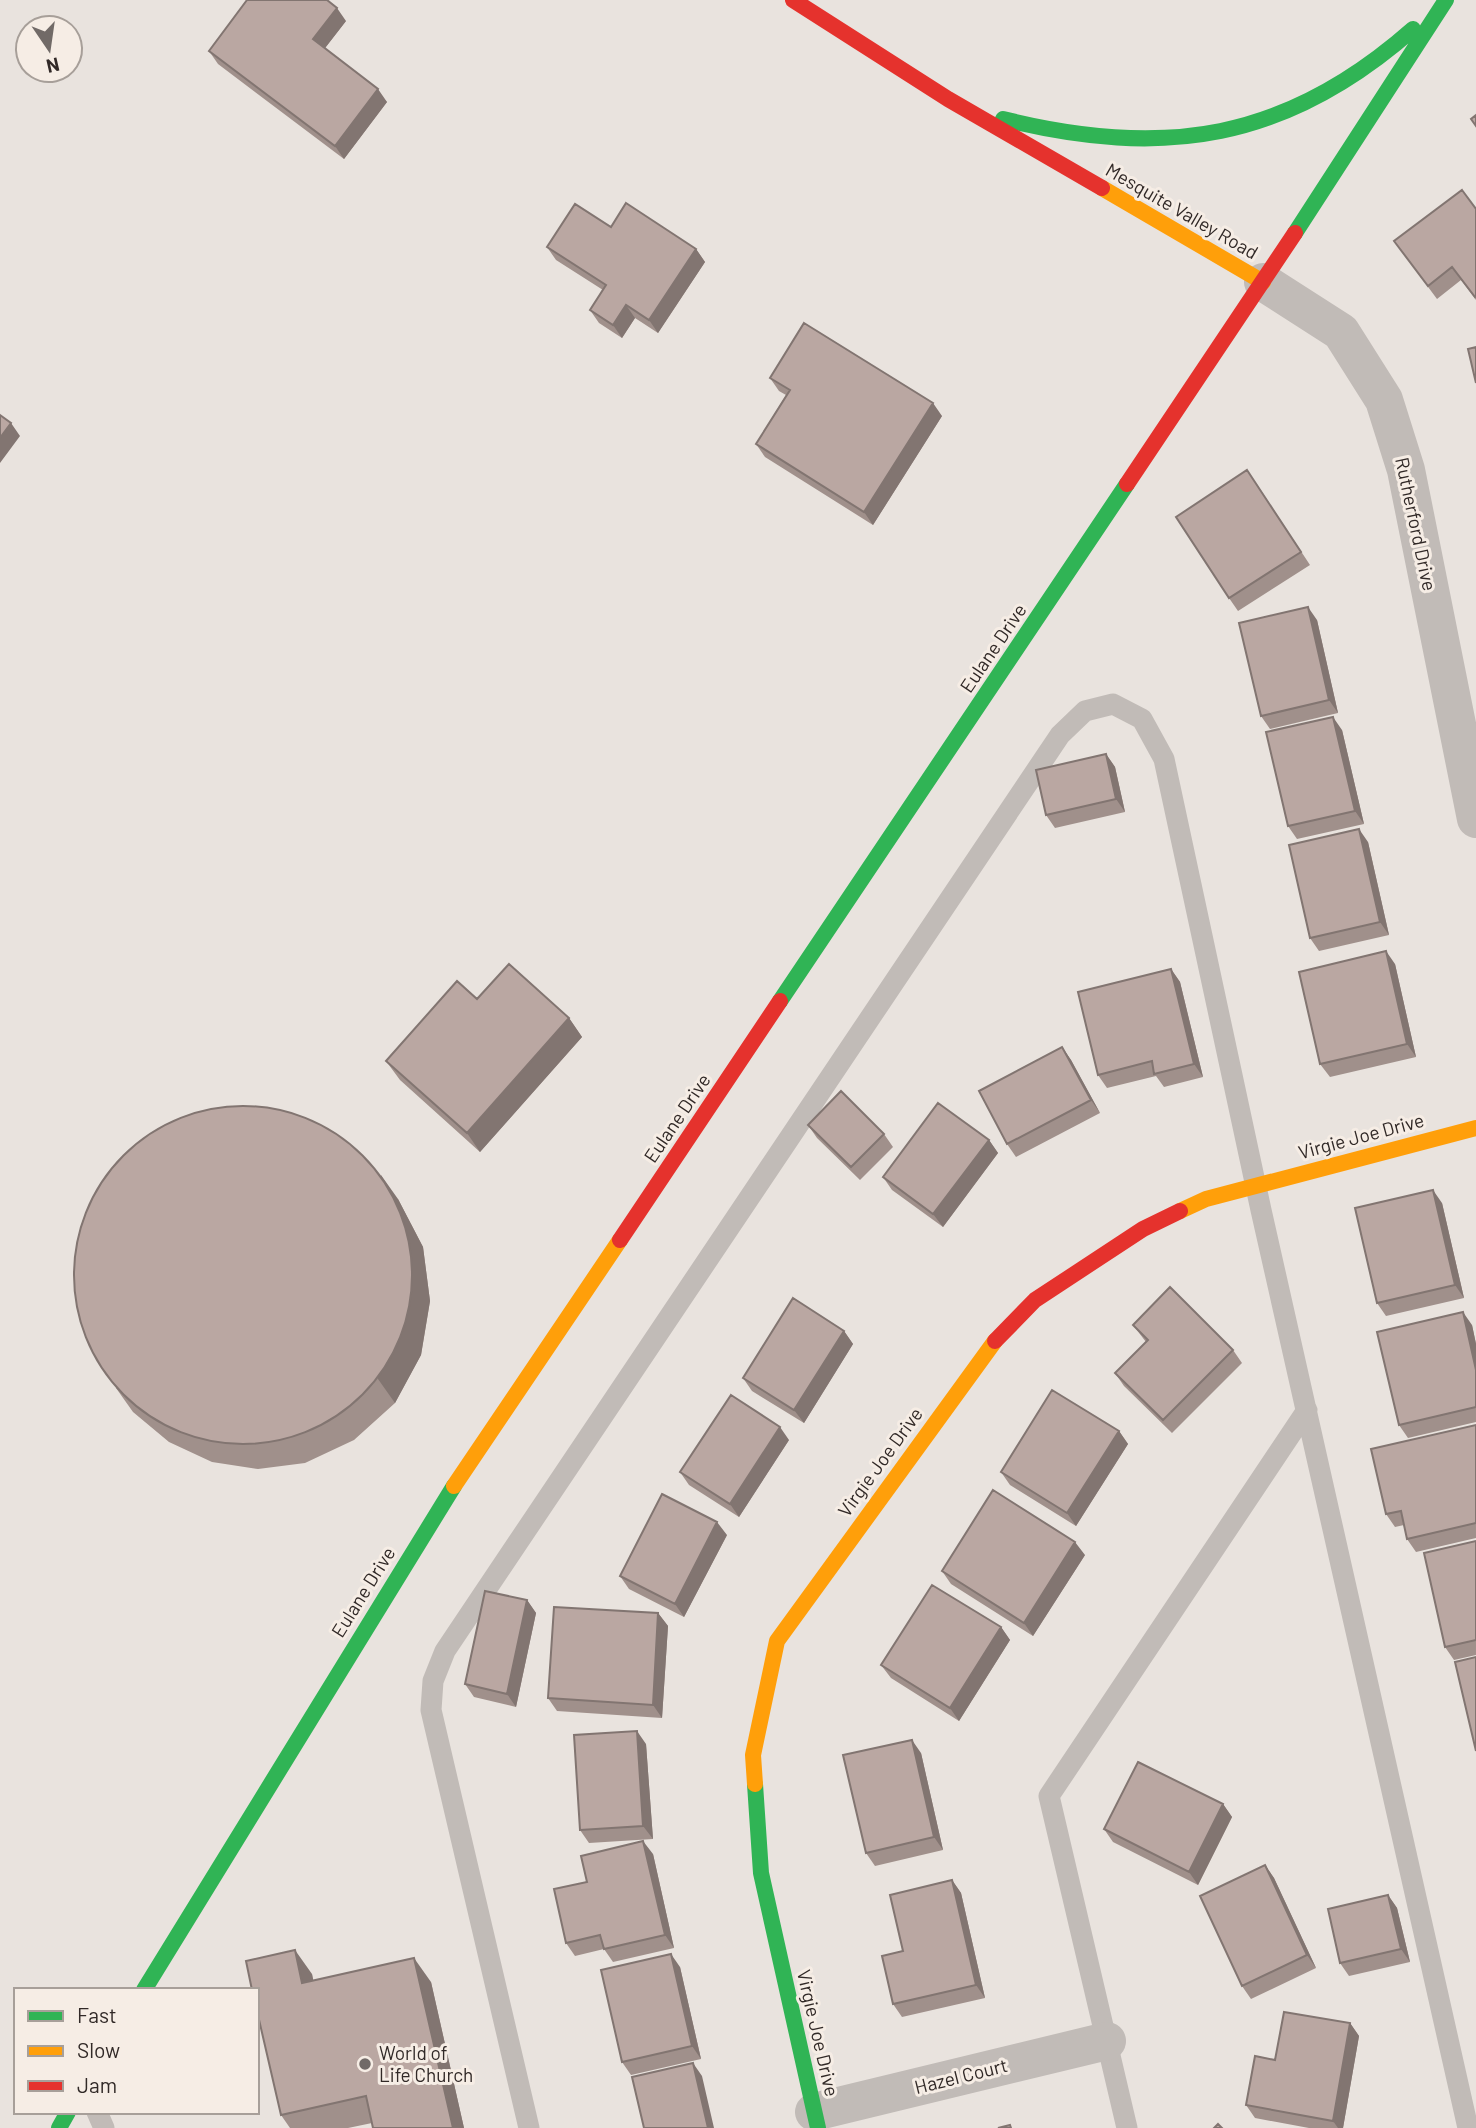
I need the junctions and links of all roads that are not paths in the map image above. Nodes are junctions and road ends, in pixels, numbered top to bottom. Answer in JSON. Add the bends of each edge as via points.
{"nodes":[{"id":1,"x":793,"y":0,"type":"edge"},
{"id":2,"x":1444,"y":3,"type":"edge"},
{"id":3,"x":967,"y":109,"type":"junction"},
{"id":4,"x":1263,"y":282,"type":"junction"},
{"id":5,"x":1476,"y":819,"type":"edge"},
{"id":6,"x":1476,"y":1128,"type":"edge"},
{"id":7,"x":1256,"y":1186,"type":"junction"},
{"id":8,"x":1307,"y":1410,"type":"junction"},
{"id":9,"x":145,"y":1988,"type":"edge"},
{"id":10,"x":1107,"y":2041,"type":"junction"},
{"id":11,"x":816,"y":2120,"type":"edge"},
{"id":12,"x":528,"y":2128,"type":"edge"},
{"id":13,"x":1127,"y":2128,"type":"edge"},
{"id":14,"x":1468,"y":2128,"type":"edge"}],
"edges":[{"from":1,"to":3,"type":"street","name":"Mesquite Valley Road"},
{"from":2,"to":3,"type":"street","via":[[1358,75],[1283,113],[1223,129],[1148,140],[1083,136]]},
{"from":2,"to":4,"type":"street","name":"Mesquite Valley Road"},
{"from":3,"to":4,"type":"street","name":"Mesquite Valley Road"},
{"from":4,"to":5,"type":"street","name":"Rutherford Drive","via":[[1340,332],[1384,400],[1406,470]]},
{"from":4,"to":9,"type":"street","name":"Eulane Drive","via":[[431,1521]]},
{"from":6,"to":7,"type":"street","name":"Virgie Joe Drive"},
{"from":7,"to":8,"type":"lane"},
{"from":7,"to":11,"type":"street","name":"Virgie Joe Drive","via":[[1206,1199],[1143,1229],[1035,1300],[985,1351],[777,1641],[753,1755],[761,1873]]},
{"from":7,"to":12,"type":"lane","via":[[1164,759],[1142,719],[1113,704],[1085,711],[1052,746],[445,1651],[433,1681],[431,1710]]},
{"from":8,"to":10,"type":"lane","via":[[1049,1797]]},
{"from":8,"to":14,"type":"lane"},
{"from":10,"to":11,"type":"street","name":"Hazel Court"},
{"from":10,"to":13,"type":"lane"}]}
